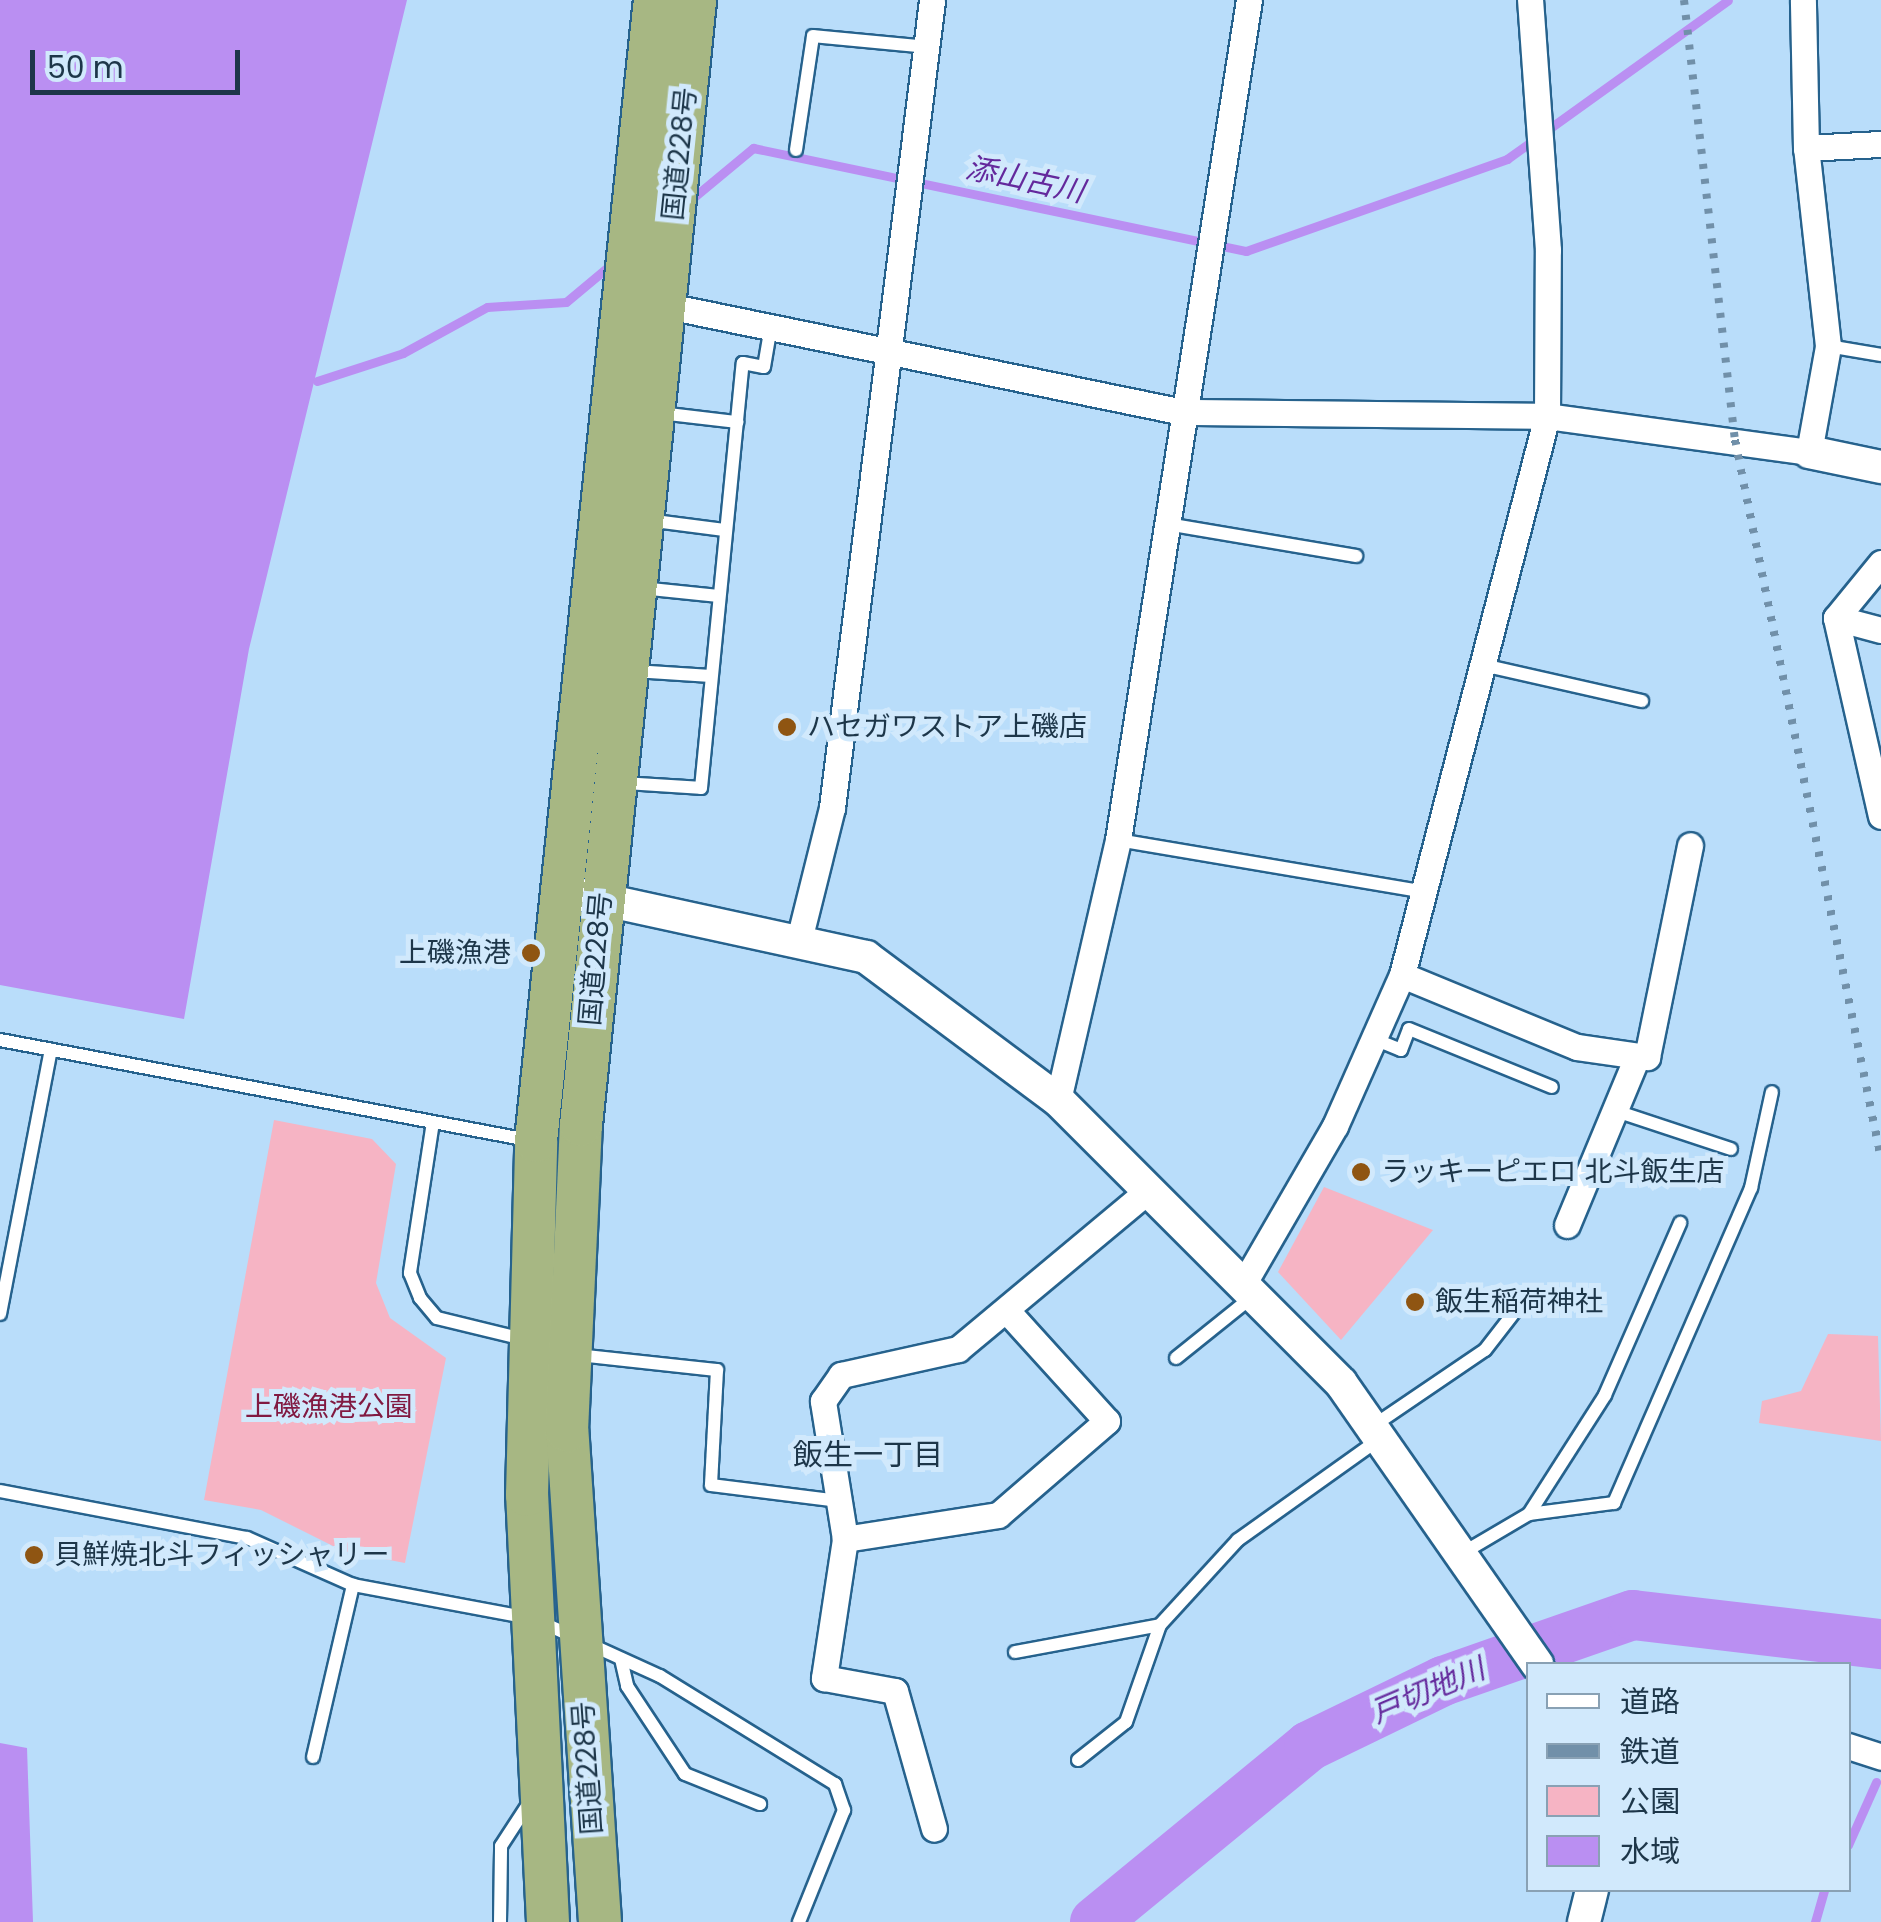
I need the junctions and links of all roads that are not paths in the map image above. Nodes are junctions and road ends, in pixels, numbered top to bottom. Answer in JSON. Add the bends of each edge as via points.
{"nodes":[{"id":1,"x":655,"y":0,"type":"edge"},
{"id":2,"x":695,"y":0,"type":"edge"},
{"id":3,"x":932,"y":0,"type":"edge"},
{"id":4,"x":1249,"y":0,"type":"edge"},
{"id":5,"x":1530,"y":0,"type":"edge"},
{"id":6,"x":1803,"y":0,"type":"edge"},
{"id":7,"x":927,"y":47,"type":"junction"},
{"id":8,"x":1881,"y":144,"type":"edge"},
{"id":9,"x":1806,"y":148,"type":"junction"},
{"id":10,"x":796,"y":150,"type":"dead end"},
{"id":11,"x":645,"y":303,"type":"junction"},
{"id":12,"x":771,"y":326,"type":"junction"},
{"id":13,"x":1828,"y":346,"type":"junction"},
{"id":14,"x":890,"y":353,"type":"junction"},
{"id":15,"x":1881,"y":355,"type":"edge"},
{"id":16,"x":653,"y":412,"type":"junction"},
{"id":17,"x":1183,"y":412,"type":"junction"},
{"id":18,"x":1547,"y":416,"type":"junction"},
{"id":19,"x":738,"y":422,"type":"junction"},
{"id":20,"x":1809,"y":452,"type":"junction"},
{"id":21,"x":1881,"y":467,"type":"edge"},
{"id":22,"x":641,"y":519,"type":"junction"},
{"id":23,"x":1166,"y":524,"type":"junction"},
{"id":24,"x":724,"y":530,"type":"junction"},
{"id":25,"x":1356,"y":556,"type":"dead end"},
{"id":26,"x":1881,"y":563,"type":"edge"},
{"id":27,"x":634,"y":588,"type":"junction"},
{"id":28,"x":718,"y":596,"type":"junction"},
{"id":29,"x":1836,"y":618,"type":"junction"},
{"id":30,"x":1881,"y":630,"type":"edge"},
{"id":31,"x":1487,"y":666,"type":"junction"},
{"id":32,"x":624,"y":671,"type":"junction"},
{"id":33,"x":712,"y":676,"type":"junction"},
{"id":34,"x":1642,"y":701,"type":"dead end"},
{"id":35,"x":613,"y":782,"type":"junction"},
{"id":36,"x":1877,"y":782,"type":"edge"},
{"id":37,"x":1881,"y":816,"type":"edge"},
{"id":38,"x":1118,"y":840,"type":"junction"},
{"id":39,"x":1690,"y":844,"type":"dead end"},
{"id":40,"x":1427,"y":892,"type":"junction"},
{"id":41,"x":581,"y":895,"type":"junction"},
{"id":42,"x":799,"y":940,"type":"junction"},
{"id":43,"x":1402,"y":975,"type":"junction"},
{"id":44,"x":1374,"y":1039,"type":"junction"},
{"id":45,"x":0,"y":1040,"type":"edge"},
{"id":46,"x":51,"y":1050,"type":"junction"},
{"id":47,"x":1637,"y":1057,"type":"junction"},
{"id":48,"x":1552,"y":1087,"type":"dead end"},
{"id":49,"x":1772,"y":1092,"type":"dead end"},
{"id":50,"x":1058,"y":1100,"type":"junction"},
{"id":51,"x":1616,"y":1111,"type":"junction"},
{"id":52,"x":433,"y":1122,"type":"junction"},
{"id":53,"x":536,"y":1141,"type":"junction"},
{"id":54,"x":1731,"y":1149,"type":"dead end"},
{"id":55,"x":1150,"y":1189,"type":"junction"},
{"id":56,"x":1680,"y":1223,"type":"dead end"},
{"id":57,"x":1567,"y":1225,"type":"dead end"},
{"id":58,"x":1250,"y":1289,"type":"junction"},
{"id":59,"x":1523,"y":1301,"type":"dead end"},
{"id":60,"x":1008,"y":1312,"type":"junction"},
{"id":61,"x":0,"y":1314,"type":"edge"},
{"id":62,"x":530,"y":1340,"type":"junction"},
{"id":63,"x":570,"y":1354,"type":"junction"},
{"id":64,"x":1176,"y":1358,"type":"dead end"},
{"id":65,"x":1375,"y":1433,"type":"junction"},
{"id":66,"x":0,"y":1491,"type":"edge"},
{"id":67,"x":839,"y":1502,"type":"junction"},
{"id":68,"x":1529,"y":1514,"type":"junction"},
{"id":69,"x":845,"y":1539,"type":"junction"},
{"id":70,"x":1463,"y":1560,"type":"junction"},
{"id":71,"x":353,"y":1584,"type":"junction"},
{"id":72,"x":533,"y":1619,"type":"junction"},
{"id":73,"x":1160,"y":1625,"type":"junction"},
{"id":74,"x":578,"y":1638,"type":"junction"},
{"id":75,"x":1015,"y":1652,"type":"dead end"},
{"id":76,"x":621,"y":1659,"type":"junction"},
{"id":77,"x":1536,"y":1662,"type":"edge"},
{"id":78,"x":1851,"y":1747,"type":"edge"},
{"id":79,"x":1881,"y":1756,"type":"edge"},
{"id":80,"x":313,"y":1757,"type":"dead end"},
{"id":81,"x":1078,"y":1760,"type":"dead end"},
{"id":82,"x":541,"y":1785,"type":"junction"},
{"id":83,"x":760,"y":1804,"type":"dead end"},
{"id":84,"x":934,"y":1828,"type":"dead end"},
{"id":85,"x":1592,"y":1892,"type":"edge"},
{"id":86,"x":500,"y":1922,"type":"edge"},
{"id":87,"x":548,"y":1922,"type":"edge"},
{"id":88,"x":600,"y":1922,"type":"edge"},
{"id":89,"x":799,"y":1922,"type":"edge"},
{"id":90,"x":1584,"y":1922,"type":"edge"}],
"edges":[{"from":1,"to":11,"type":"highway","name":"国道228号"},
{"from":2,"to":11,"type":"highway","name":"国道228号"},
{"from":3,"to":7,"type":"street"},
{"from":4,"to":17,"type":"street"},
{"from":5,"to":18,"type":"street","via":[[1548,250]]},
{"from":6,"to":9,"type":"street"},
{"from":7,"to":10,"type":"lane","via":[[812,36]]},
{"from":7,"to":14,"type":"street"},
{"from":8,"to":9,"type":"street"},
{"from":9,"to":13,"type":"street"},
{"from":11,"to":12,"type":"street"},
{"from":11,"to":16,"type":"highway","name":"国道228号"},
{"from":11,"to":41,"type":"highway","name":"国道228号"},
{"from":12,"to":14,"type":"street"},
{"from":12,"to":19,"type":"lane","via":[[764,368],[743,363]]},
{"from":13,"to":15,"type":"lane"},
{"from":13,"to":20,"type":"street"},
{"from":14,"to":17,"type":"street"},
{"from":14,"to":42,"type":"street","via":[[832,808]]},
{"from":16,"to":19,"type":"lane"},
{"from":16,"to":22,"type":"highway","name":"国道228号"},
{"from":17,"to":18,"type":"street"},
{"from":17,"to":23,"type":"street"},
{"from":18,"to":20,"type":"street"},
{"from":18,"to":31,"type":"street"},
{"from":19,"to":24,"type":"lane"},
{"from":20,"to":21,"type":"street"},
{"from":22,"to":24,"type":"lane"},
{"from":22,"to":27,"type":"highway","name":"国道228号"},
{"from":23,"to":25,"type":"lane"},
{"from":23,"to":38,"type":"street"},
{"from":24,"to":28,"type":"lane"},
{"from":26,"to":29,"type":"street"},
{"from":27,"to":28,"type":"lane"},
{"from":27,"to":32,"type":"highway","name":"国道228号"},
{"from":28,"to":33,"type":"lane"},
{"from":29,"to":30,"type":"street"},
{"from":29,"to":36,"type":"street"},
{"from":31,"to":34,"type":"lane"},
{"from":31,"to":40,"type":"street"},
{"from":32,"to":33,"type":"lane"},
{"from":32,"to":35,"type":"highway","name":"国道228号"},
{"from":33,"to":35,"type":"lane","via":[[702,788]]},
{"from":35,"to":41,"type":"highway","name":"国道228号"},
{"from":36,"to":37,"type":"street"},
{"from":38,"to":40,"type":"lane"},
{"from":38,"to":50,"type":"street"},
{"from":39,"to":47,"type":"street","via":[[1647,1058]]},
{"from":40,"to":43,"type":"street"},
{"from":41,"to":42,"type":"street"},
{"from":41,"to":53,"type":"highway","name":"国道228号"},
{"from":41,"to":63,"type":"highway","name":"国道228号"},
{"from":42,"to":50,"type":"street","via":[[866,957]]},
{"from":43,"to":44,"type":"street"},
{"from":43,"to":47,"type":"street","via":[[1577,1046]]},
{"from":44,"to":48,"type":"lane","via":[[1401,1050],[1409,1030]]},
{"from":44,"to":58,"type":"street"},
{"from":45,"to":46,"type":"lane"},
{"from":46,"to":52,"type":"lane"},
{"from":46,"to":61,"type":"lane"},
{"from":47,"to":51,"type":"street"},
{"from":49,"to":68,"type":"lane","via":[[1750,1188],[1614,1503]]},
{"from":50,"to":55,"type":"street"},
{"from":51,"to":54,"type":"lane"},
{"from":51,"to":57,"type":"street"},
{"from":52,"to":53,"type":"lane"},
{"from":52,"to":62,"type":"lane","via":[[410,1272],[420,1298],[437,1318]]},
{"from":53,"to":62,"type":"highway","name":"国道228号"},
{"from":55,"to":58,"type":"street"},
{"from":55,"to":60,"type":"street"},
{"from":56,"to":68,"type":"lane","via":[[1605,1395]]},
{"from":58,"to":64,"type":"lane"},
{"from":58,"to":65,"type":"street"},
{"from":59,"to":65,"type":"lane","via":[[1485,1350]]},
{"from":60,"to":67,"type":"street","via":[[958,1348],[841,1375],[823,1401]]},
{"from":60,"to":69,"type":"street","via":[[1107,1421],[998,1515]]},
{"from":62,"to":72,"type":"highway","name":"国道228号"},
{"from":63,"to":67,"type":"lane","via":[[717,1370],[711,1485]]},
{"from":63,"to":74,"type":"highway","name":"国道228号"},
{"from":65,"to":70,"type":"street"},
{"from":65,"to":73,"type":"lane","via":[[1238,1540]]},
{"from":66,"to":71,"type":"lane","via":[[247,1538]]},
{"from":67,"to":69,"type":"street"},
{"from":68,"to":70,"type":"lane"},
{"from":69,"to":84,"type":"street","via":[[824,1678],[895,1691]]},
{"from":70,"to":77,"type":"street"},
{"from":71,"to":72,"type":"lane"},
{"from":71,"to":80,"type":"lane"},
{"from":72,"to":74,"type":"lane"},
{"from":72,"to":82,"type":"highway","name":"国道228号"},
{"from":73,"to":75,"type":"lane"},
{"from":73,"to":81,"type":"lane","via":[[1126,1722]]},
{"from":74,"to":76,"type":"lane"},
{"from":74,"to":88,"type":"highway","name":"国道228号"},
{"from":76,"to":83,"type":"lane","via":[[627,1686],[685,1774]]},
{"from":76,"to":89,"type":"lane","via":[[835,1784],[844,1810]]},
{"from":78,"to":79,"type":"street"},
{"from":82,"to":86,"type":"lane","via":[[501,1846]]},
{"from":82,"to":87,"type":"highway","name":"国道228号"},
{"from":85,"to":90,"type":"street"}]}
